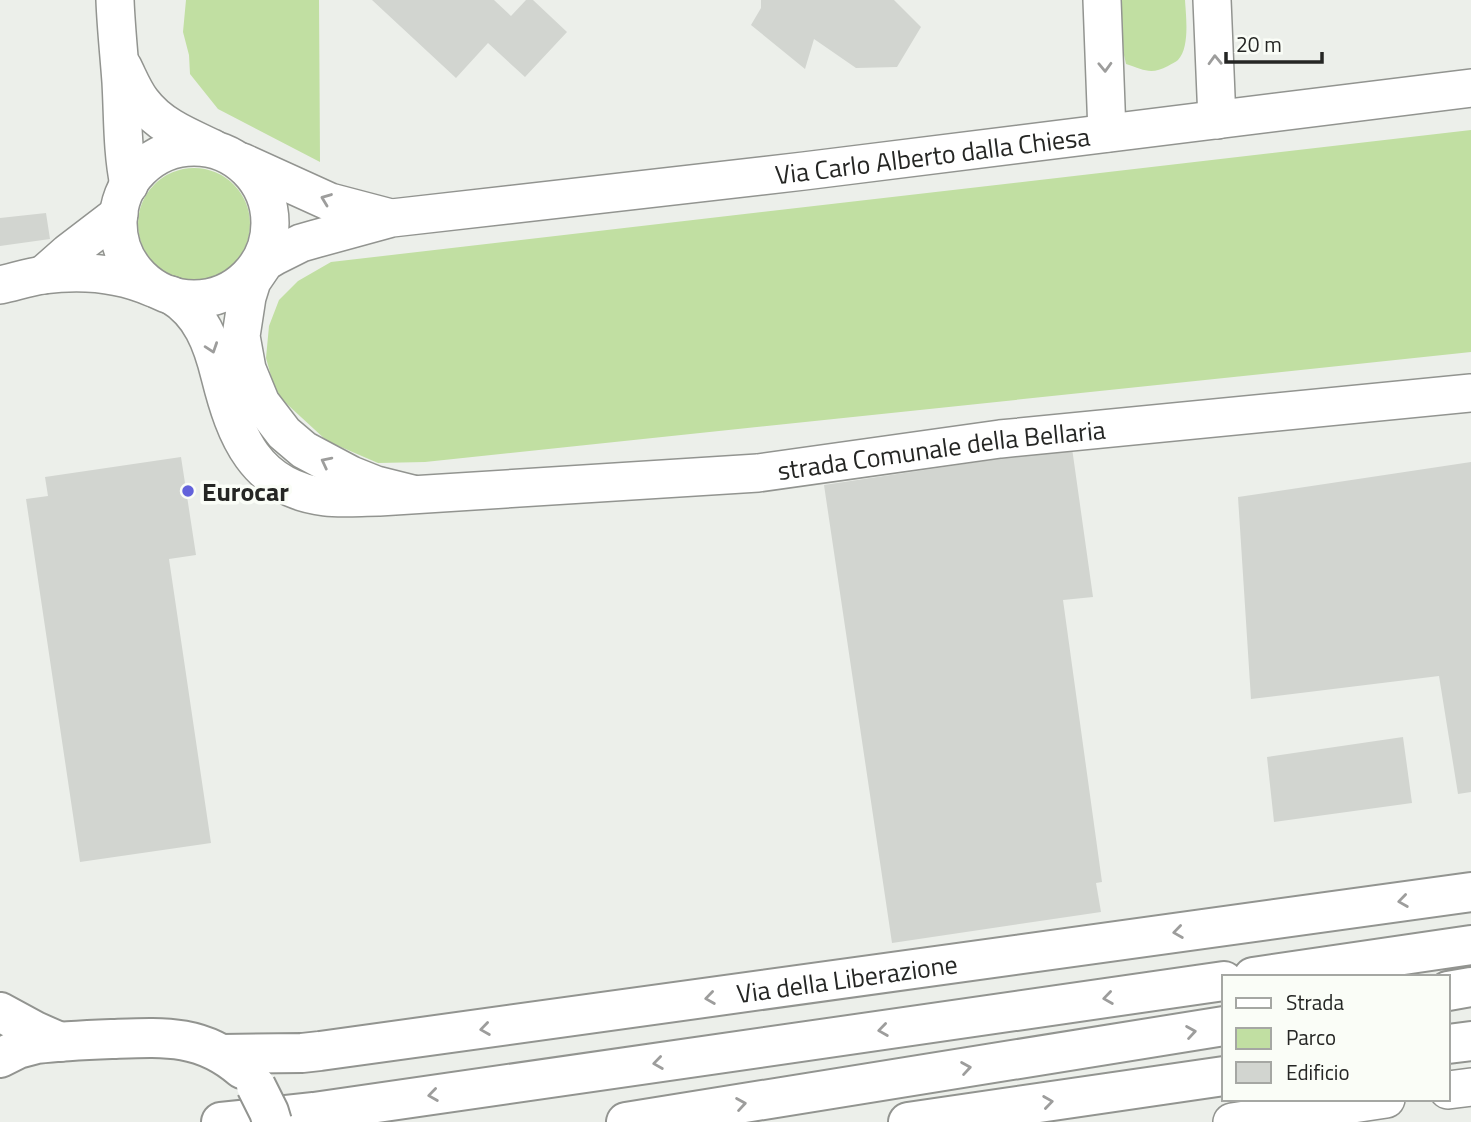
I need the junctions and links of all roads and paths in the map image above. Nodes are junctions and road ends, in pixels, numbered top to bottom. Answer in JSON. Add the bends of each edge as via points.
{"nodes":[{"id":1,"x":115,"y":0,"type":"edge"},
{"id":2,"x":1102,"y":0,"type":"edge"},
{"id":3,"x":1212,"y":0,"type":"edge"},
{"id":4,"x":120,"y":60,"type":"junction"},
{"id":5,"x":1471,"y":88,"type":"edge"},
{"id":6,"x":1217,"y":120,"type":"junction"},
{"id":7,"x":1107,"y":133,"type":"junction"},
{"id":8,"x":225,"y":155,"type":"junction"},
{"id":9,"x":124,"y":200,"type":"junction"},
{"id":10,"x":392,"y":218,"type":"junction"},
{"id":11,"x":43,"y":275,"type":"junction"},
{"id":12,"x":0,"y":285,"type":"edge"},
{"id":13,"x":166,"y":293,"type":"junction"},
{"id":14,"x":1471,"y":393,"type":"edge"},
{"id":15,"x":412,"y":494,"type":"junction"},
{"id":16,"x":1471,"y":891,"type":"edge"},
{"id":17,"x":1471,"y":945,"type":"edge"},
{"id":18,"x":1267,"y":975,"type":"edge"},
{"id":19,"x":1222,"y":981,"type":"edge"},
{"id":20,"x":1471,"y":987,"type":"edge"},
{"id":21,"x":1450,"y":991,"type":"edge"},
{"id":22,"x":0,"y":1013,"type":"edge"},
{"id":23,"x":1222,"y":1026,"type":"edge"},
{"id":24,"x":1471,"y":1041,"type":"edge"},
{"id":25,"x":60,"y":1042,"type":"junction"},
{"id":26,"x":1450,"y":1044,"type":"edge"},
{"id":27,"x":222,"y":1054,"type":"junction"},
{"id":28,"x":0,"y":1058,"type":"edge"},
{"id":29,"x":1222,"y":1076,"type":"edge"},
{"id":30,"x":1471,"y":1087,"type":"edge"},
{"id":31,"x":1450,"y":1090,"type":"edge"},
{"id":32,"x":1373,"y":1101,"type":"edge"},
{"id":33,"x":1240,"y":1121,"type":"edge"},
{"id":34,"x":221,"y":1122,"type":"edge"},
{"id":35,"x":272,"y":1122,"type":"edge"},
{"id":36,"x":625,"y":1122,"type":"edge"},
{"id":37,"x":908,"y":1122,"type":"edge"}],
"edges":[{"from":1,"to":4,"type":"street"},
{"from":2,"to":7,"type":"street","one_way":true},
{"from":6,"to":3,"type":"street","one_way":true},
{"from":4,"to":8,"type":"street","via":[[151,112],[173,129]]},
{"from":4,"to":9,"type":"street"},
{"from":5,"to":6,"type":"street","name":"Via Carlo Alberto dalla Chiesa"},
{"from":6,"to":7,"type":"street","name":"Via Carlo Alberto dalla Chiesa"},
{"from":7,"to":10,"type":"street","name":"Via Carlo Alberto dalla Chiesa"},
{"from":8,"to":9,"type":"street","via":[[193,148],[163,154],[144,166]]},
{"from":10,"to":8,"type":"street","name":"Via Carlo Alberto dalla Chiesa","one_way":true,"via":[[330,202]]},
{"from":8,"to":13,"type":"street","via":[[251,173],[261,187],[270,225],[264,253],[245,279],[223,293],[194,299]]},
{"from":9,"to":11,"type":"street"},
{"from":9,"to":13,"type":"street","via":[[120,237],[127,259],[140,276]]},
{"from":15,"to":10,"type":"street","name":"Via Carlo Alberto dalla Chiesa","one_way":true,"via":[[351,475],[293,442],[268,413],[251,382],[241,344],[247,297],[265,262],[301,243]]},
{"from":11,"to":12,"type":"street"},
{"from":11,"to":13,"type":"street","via":[[111,275]]},
{"from":13,"to":15,"type":"street","one_way":true,"via":[[184,303],[199,321],[213,347],[239,437],[253,459],[273,477],[326,497]]},
{"from":14,"to":15,"type":"street","name":"strada Comunale della Bellaria","via":[[1000,439],[758,474]]},
{"from":16,"to":27,"type":"main road","name":"Via della Liberazione","one_way":true,"via":[[302,1053]]},
{"from":17,"to":18,"type":"main road"},
{"from":19,"to":34,"type":"main road","one_way":true},
{"from":20,"to":21,"type":"main road"},
{"from":22,"to":25,"type":"main road"},
{"from":36,"to":23,"type":"main road","one_way":true},
{"from":24,"to":26,"type":"main road"},
{"from":25,"to":27,"type":"main road","via":[[160,1037],[197,1042]]},
{"from":25,"to":28,"type":"main road","via":[[18,1049]]},
{"from":27,"to":35,"type":"main road","bridge":true,"via":[[246,1072]]},
{"from":37,"to":29,"type":"main road","one_way":true},
{"from":30,"to":31,"type":"street"},
{"from":32,"to":33,"type":"street"}]}
